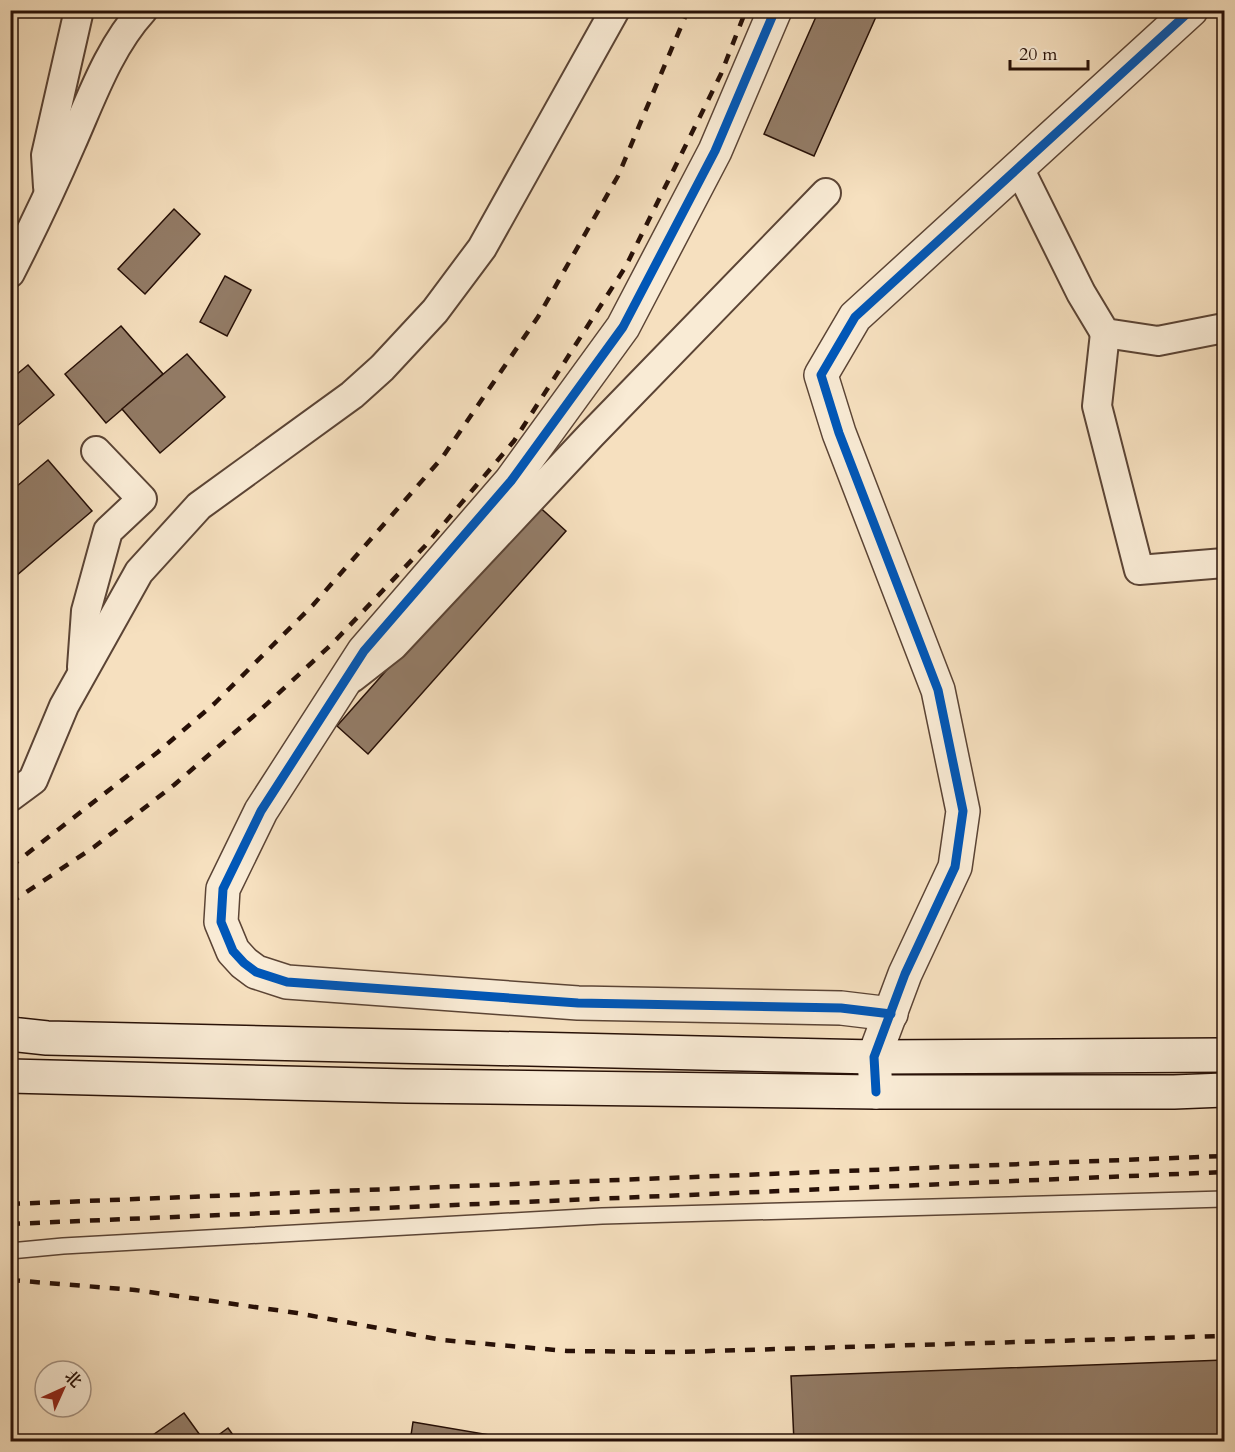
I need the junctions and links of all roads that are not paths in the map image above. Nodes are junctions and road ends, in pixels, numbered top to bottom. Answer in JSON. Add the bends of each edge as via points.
{"nodes":[{"id":1,"x":79,"y":10,"type":"edge"},
{"id":2,"x":142,"y":10,"type":"edge"},
{"id":3,"x":615,"y":10,"type":"edge"},
{"id":4,"x":775,"y":10,"type":"edge"},
{"id":5,"x":1191,"y":10,"type":"edge"},
{"id":6,"x":1019,"y":168,"type":"junction"},
{"id":7,"x":826,"y":193,"type":"dead end"},
{"id":8,"x":49,"y":195,"type":"junction"},
{"id":9,"x":10,"y":273,"type":"edge"},
{"id":10,"x":1224,"y":328,"type":"edge"},
{"id":11,"x":1105,"y":333,"type":"junction"},
{"id":12,"x":96,"y":451,"type":"dead end"},
{"id":13,"x":1224,"y":563,"type":"edge"},
{"id":14,"x":82,"y":675,"type":"junction"},
{"id":15,"x":341,"y":687,"type":"junction"},
{"id":16,"x":10,"y":797,"type":"edge"},
{"id":17,"x":891,"y":1014,"type":"junction"},
{"id":18,"x":10,"y":1034,"type":"edge"},
{"id":19,"x":1224,"y":1055,"type":"edge"},
{"id":20,"x":874,"y":1057,"type":"junction"},
{"id":21,"x":10,"y":1076,"type":"edge"},
{"id":22,"x":1224,"y":1090,"type":"edge"},
{"id":23,"x":876,"y":1092,"type":"junction"},
{"id":24,"x":1224,"y":1199,"type":"edge"},
{"id":25,"x":10,"y":1251,"type":"edge"}],
"edges":[{"from":1,"to":8,"type":"street","via":[[46,155]]},
{"from":2,"to":8,"type":"street","via":[[130,24],[98,83]]},
{"from":3,"to":14,"type":"street","via":[[482,248],[435,311],[352,395],[199,506],[139,572]]},
{"from":4,"to":15,"type":"street","via":[[715,151],[623,327],[511,481],[364,651]]},
{"from":5,"to":6,"type":"street"},
{"from":6,"to":11,"type":"street"},
{"from":6,"to":17,"type":"street","via":[[855,316],[821,375],[839,434],[939,690],[963,811],[955,867],[905,974]]},
{"from":7,"to":15,"type":"street","via":[[393,646]]},
{"from":8,"to":9,"type":"street"},
{"from":10,"to":11,"type":"street","via":[[1158,342]]},
{"from":11,"to":13,"type":"street","via":[[1097,406],[1139,570]]},
{"from":12,"to":14,"type":"street","via":[[142,500],[108,531],[86,611]]},
{"from":14,"to":16,"type":"street","via":[[64,706],[33,780]]},
{"from":15,"to":17,"type":"street","via":[[261,811],[223,889],[221,922],[226,937],[233,951],[256,972],[286,982],[578,1003],[841,1008]]},
{"from":17,"to":20,"type":"street"},
{"from":18,"to":20,"type":"street","via":[[47,1038]]},
{"from":19,"to":20,"type":"street"},
{"from":20,"to":23,"type":"street"},
{"from":21,"to":23,"type":"street"},
{"from":22,"to":23,"type":"street"},
{"from":24,"to":25,"type":"lane","via":[[602,1216]]}]}
